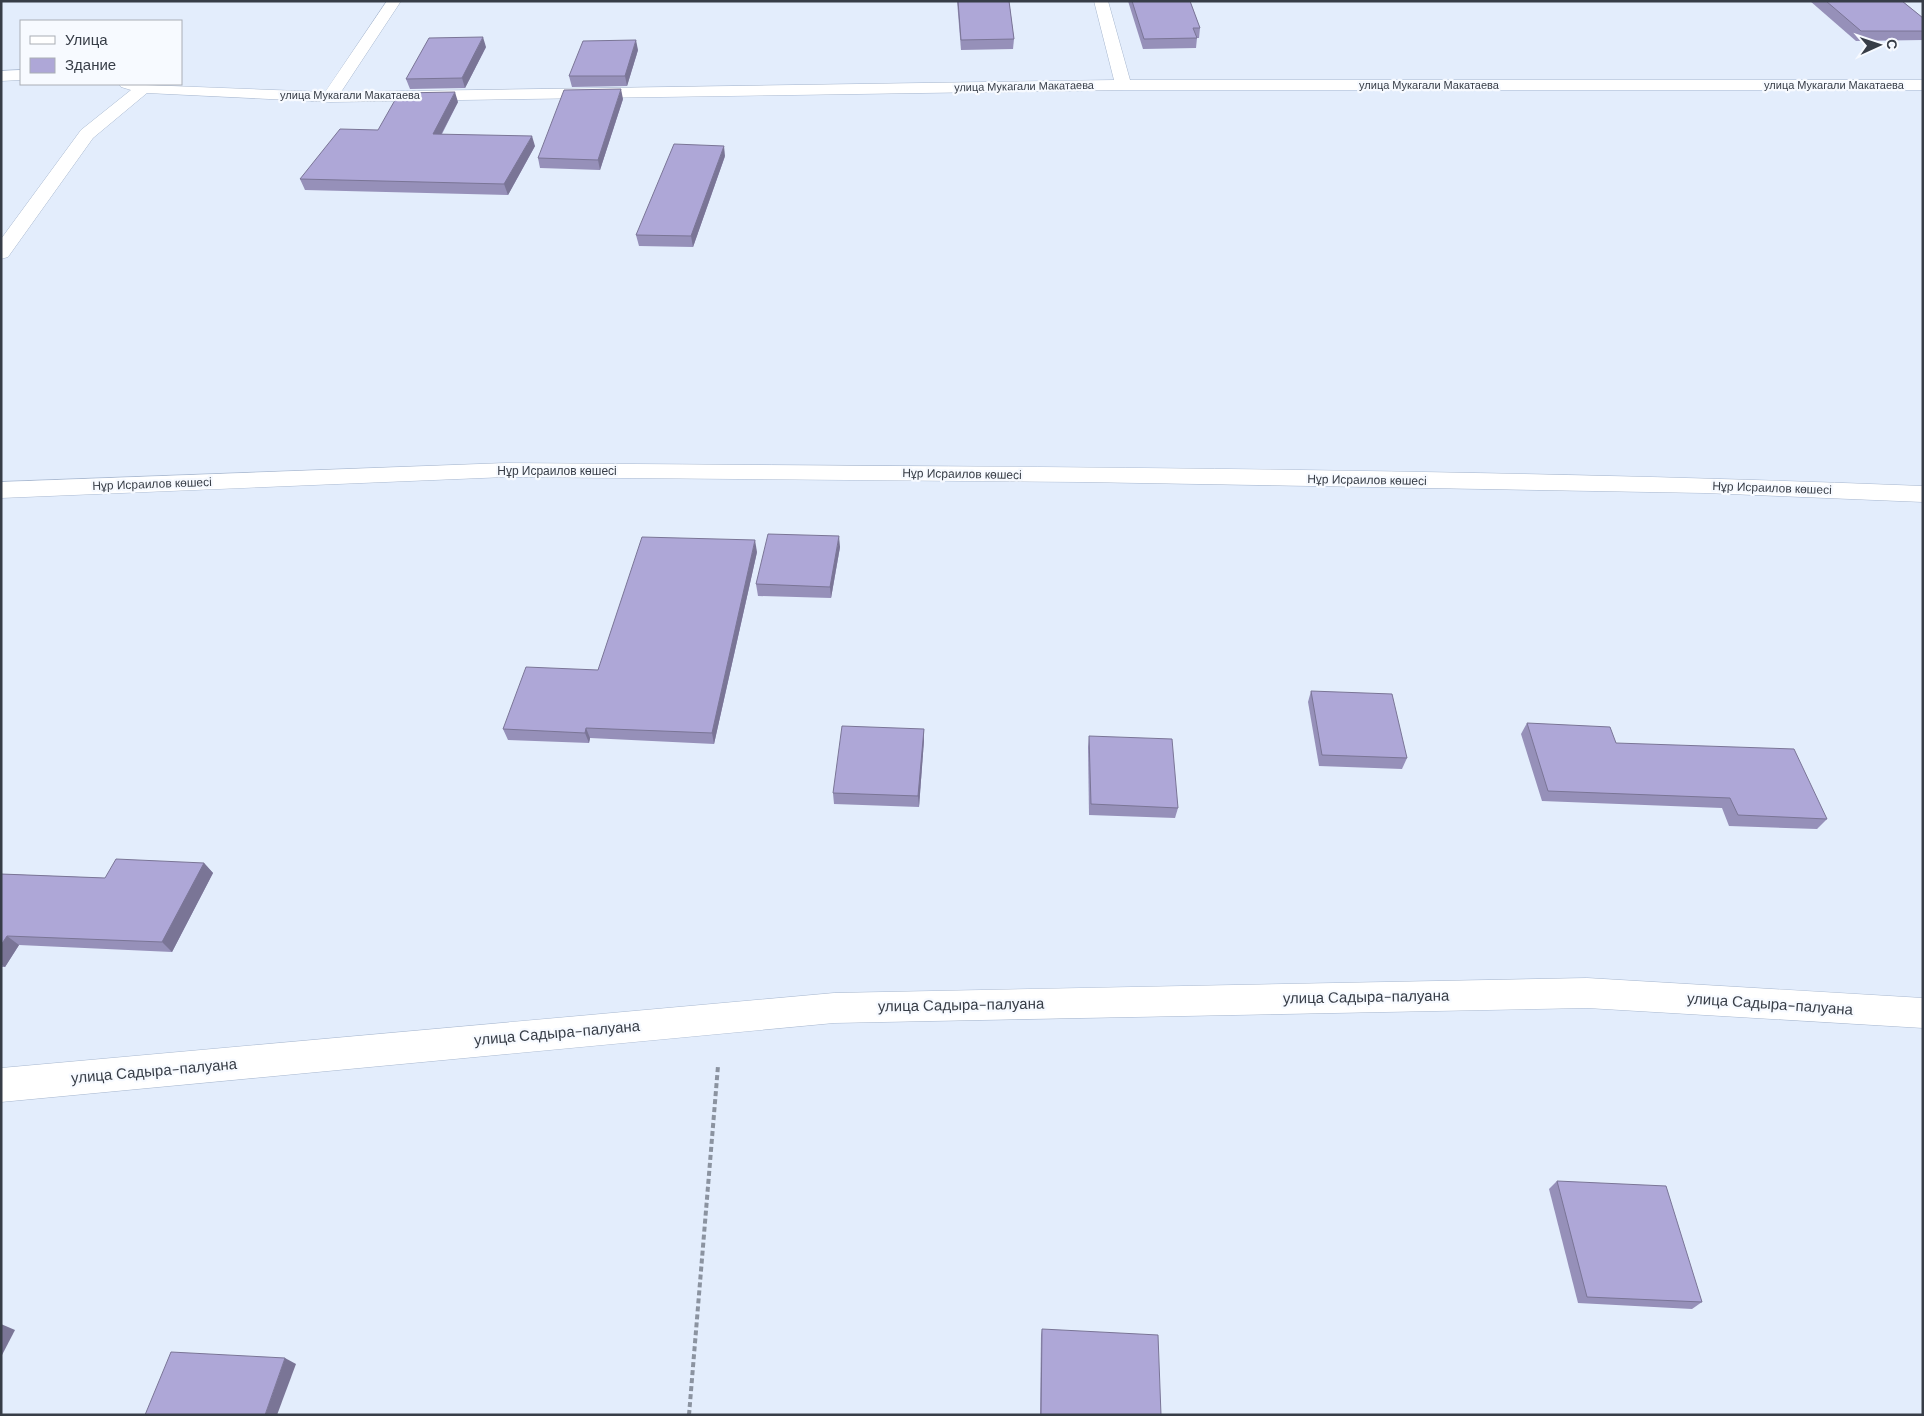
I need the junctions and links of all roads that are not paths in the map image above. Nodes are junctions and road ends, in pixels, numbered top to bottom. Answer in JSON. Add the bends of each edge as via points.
{"nodes":[{"id":1,"x":394,"y":1,"type":"edge"},
{"id":2,"x":1101,"y":1,"type":"edge"},
{"id":3,"x":20,"y":75,"type":"edge"},
{"id":4,"x":1,"y":76,"type":"edge"},
{"id":5,"x":1124,"y":85,"type":"junction"},
{"id":6,"x":1923,"y":85,"type":"edge"},
{"id":7,"x":135,"y":86,"type":"edge"},
{"id":8,"x":330,"y":97,"type":"junction"},
{"id":9,"x":1,"y":253,"type":"edge"},
{"id":10,"x":1,"y":490,"type":"edge"},
{"id":11,"x":1923,"y":494,"type":"edge"},
{"id":12,"x":1923,"y":1013,"type":"edge"},
{"id":13,"x":1,"y":1085,"type":"edge"}],
"edges":[{"from":1,"to":8,"type":"street"},
{"from":2,"to":5,"type":"street"},
{"from":3,"to":4,"type":"street"},
{"from":5,"to":6,"type":"street","name":"улица Мукагали Макатаева"},
{"from":5,"to":8,"type":"street","name":"улица Мукагали Макатаева"},
{"from":7,"to":8,"type":"street","name":"улица Мукагали Макатаева"},
{"from":7,"to":9,"type":"street","via":[[87,134]]},
{"from":10,"to":11,"type":"street","name":"Нұр Исраилов көшесі","via":[[506,470],[1694,485]]},
{"from":12,"to":13,"type":"street","name":"улица Садыра-палуана","via":[[1587,992],[834,1008]]}]}
